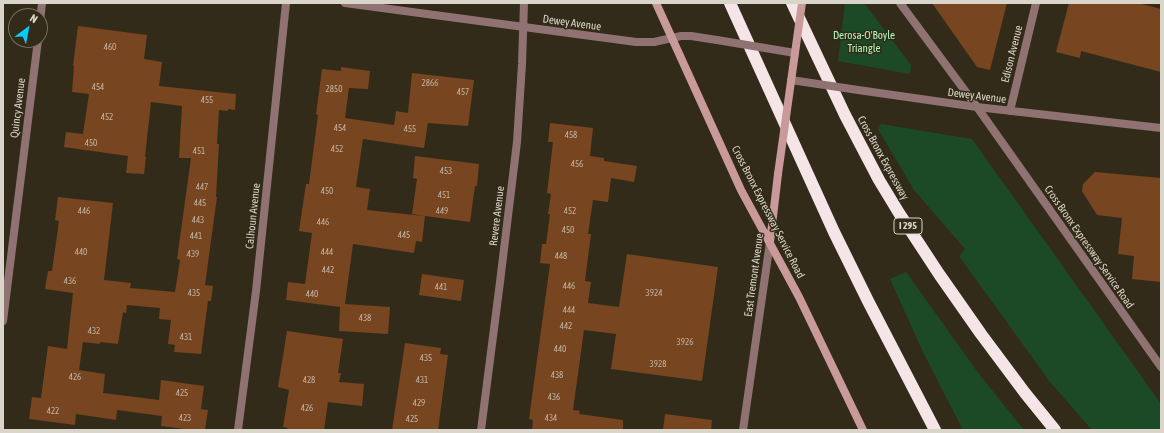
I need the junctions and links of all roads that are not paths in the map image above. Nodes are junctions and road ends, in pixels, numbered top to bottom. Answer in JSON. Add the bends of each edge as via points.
{"nodes":[{"id":1,"x":286,"y":3,"type":"edge"},
{"id":2,"x":345,"y":3,"type":"edge"},
{"id":3,"x":524,"y":3,"type":"edge"},
{"id":4,"x":656,"y":3,"type":"edge"},
{"id":5,"x":730,"y":3,"type":"edge"},
{"id":6,"x":792,"y":3,"type":"edge"},
{"id":7,"x":802,"y":3,"type":"edge"},
{"id":8,"x":900,"y":3,"type":"edge"},
{"id":9,"x":1036,"y":3,"type":"edge"},
{"id":10,"x":524,"y":27,"type":"junction"},
{"id":11,"x":672,"y":38,"type":"junction"},
{"id":12,"x":37,"y":48,"type":"edge"},
{"id":13,"x":795,"y":53,"type":"junction"},
{"id":14,"x":792,"y":80,"type":"junction"},
{"id":15,"x":976,"y":107,"type":"junction"},
{"id":16,"x":1010,"y":111,"type":"junction"},
{"id":17,"x":1161,"y":128,"type":"edge"},
{"id":18,"x":770,"y":242,"type":"junction"},
{"id":19,"x":3,"y":321,"type":"edge"},
{"id":20,"x":1161,"y":367,"type":"edge"},
{"id":21,"x":238,"y":430,"type":"edge"},
{"id":22,"x":480,"y":430,"type":"edge"},
{"id":23,"x":743,"y":430,"type":"edge"},
{"id":24,"x":863,"y":430,"type":"edge"},
{"id":25,"x":935,"y":430,"type":"edge"},
{"id":26,"x":1056,"y":430,"type":"edge"}],
"edges":[{"from":1,"to":21,"type":"street","name":"Calhoun Avenue","via":[[256,291]]},
{"from":2,"to":10,"type":"street","name":"Dewey Avenue"},
{"from":3,"to":10,"type":"street","name":"Revere Avenue"},
{"from":4,"to":11,"type":"main road","name":"Cross Bronx Expressway Service Road"},
{"from":5,"to":25,"type":"highway","via":[[851,267]]},
{"from":6,"to":26,"type":"highway","name":"Cross Bronx Expressway","number":"I 295","via":[[845,116],[899,213],[981,334]]},
{"from":7,"to":13,"type":"main road","name":"East Tremont Avenue","bridge":true},
{"from":8,"to":15,"type":"street","name":"Cross Bronx Expressway Service Road"},
{"from":9,"to":16,"type":"street","name":"Edison Avenue"},
{"from":10,"to":11,"type":"street","name":"Dewey Avenue","via":[[636,42]]},
{"from":10,"to":22,"type":"street","name":"Revere Avenue","via":[[517,142]]},
{"from":11,"to":13,"type":"street","name":"Dewey Avenue","bridge":true,"via":[[691,36]]},
{"from":11,"to":18,"type":"main road","name":"Cross Bronx Expressway Service Road","via":[[741,190]]},
{"from":12,"to":19,"type":"street","name":"Quincy Avenue"},
{"from":13,"to":14,"type":"main road","name":"East Tremont Avenue","bridge":true},
{"from":14,"to":15,"type":"street","name":"Dewey Avenue","bridge":true},
{"from":14,"to":18,"type":"main road","name":"East Tremont Avenue","bridge":true},
{"from":15,"to":16,"type":"street","name":"Dewey Avenue"},
{"from":15,"to":20,"type":"street","name":"Cross Bronx Expressway Service Road"},
{"from":16,"to":17,"type":"street","name":"Dewey Avenue"},
{"from":18,"to":23,"type":"street","name":"East Tremont Avenue"},
{"from":18,"to":24,"type":"main road","name":"Cross Bronx Expressway Service Road"}]}
